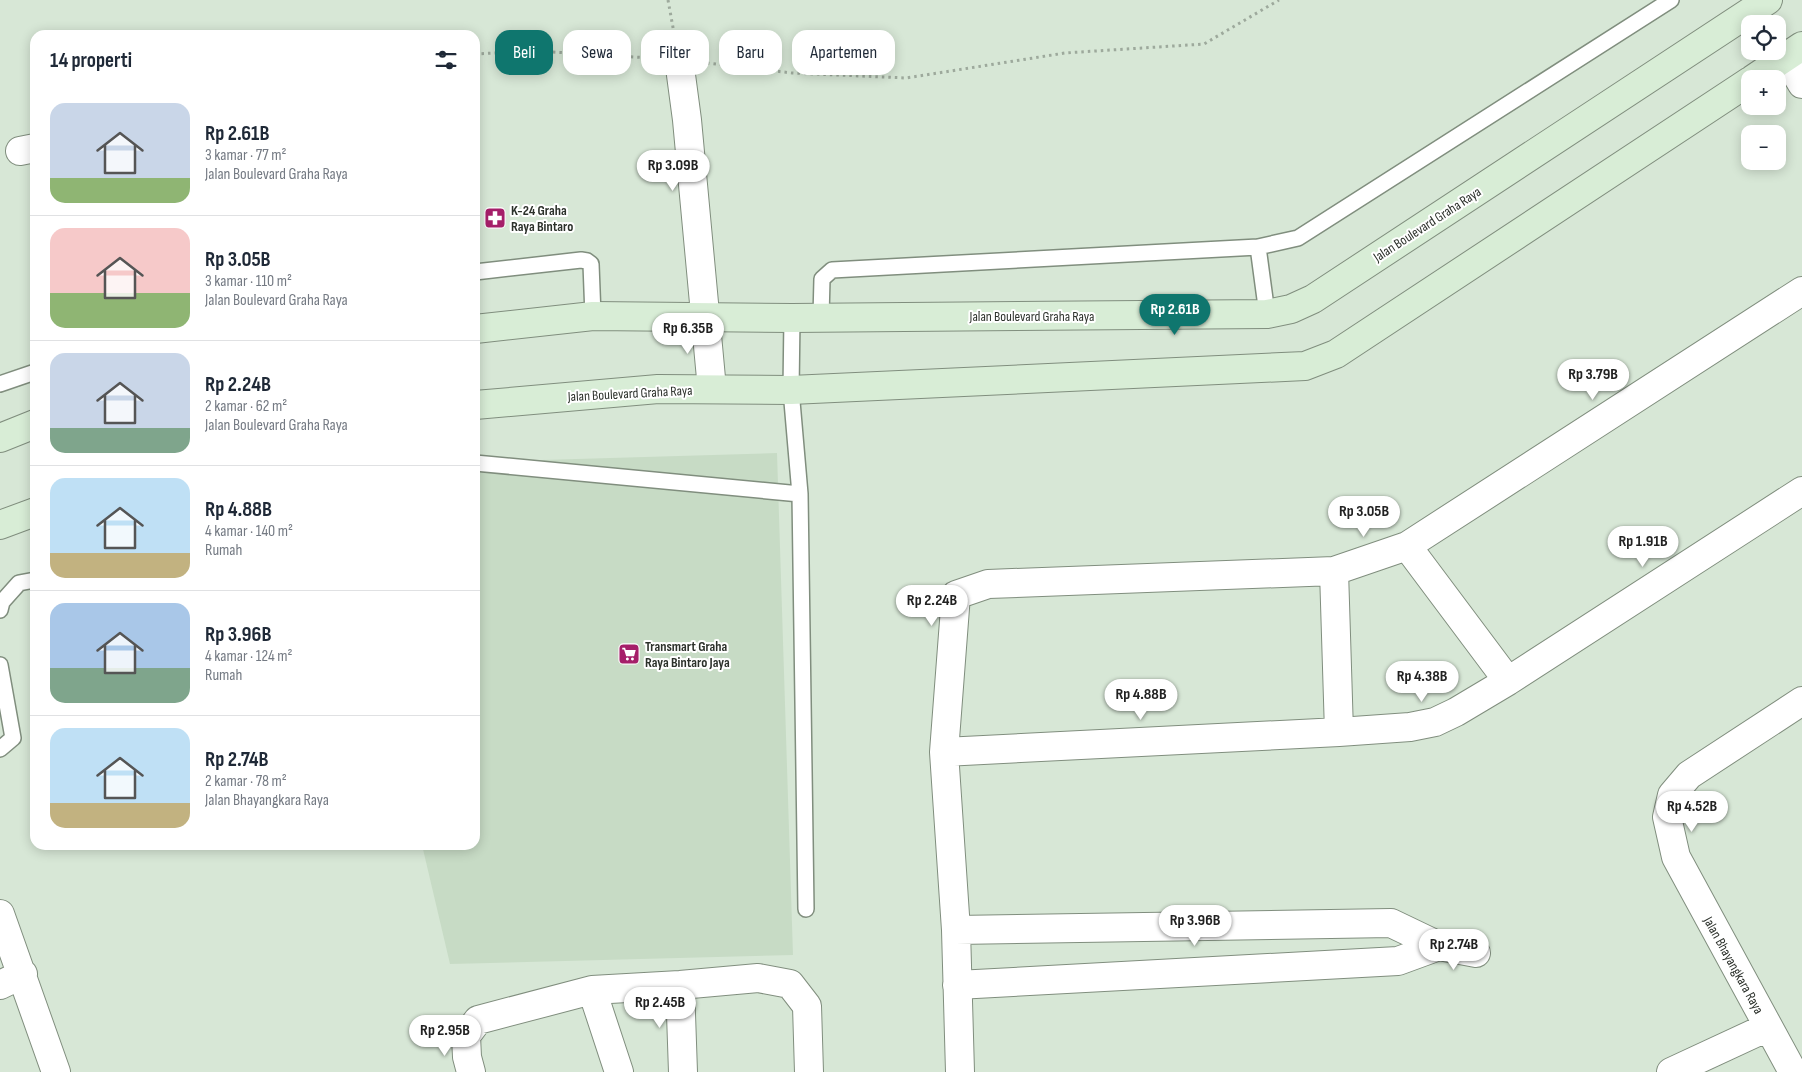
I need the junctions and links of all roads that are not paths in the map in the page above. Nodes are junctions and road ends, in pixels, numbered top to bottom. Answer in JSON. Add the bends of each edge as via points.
{"nodes":[{"id":1,"x":1671,"y":0,"type":"edge"},
{"id":2,"x":1763,"y":1,"type":"edge"},
{"id":3,"x":1794,"y":51,"type":"edge"},
{"id":4,"x":1766,"y":70,"type":"edge"},
{"id":5,"x":681,"y":75,"type":"edge"},
{"id":6,"x":1802,"y":84,"type":"edge"},
{"id":7,"x":1741,"y":87,"type":"edge"},
{"id":8,"x":1258,"y":247,"type":"junction"},
{"id":9,"x":480,"y":271,"type":"edge"},
{"id":10,"x":1802,"y":291,"type":"edge"},
{"id":11,"x":1267,"y":314,"type":"junction"},
{"id":12,"x":593,"y":316,"type":"junction"},
{"id":13,"x":821,"y":317,"type":"junction"},
{"id":14,"x":707,"y":318,"type":"junction"},
{"id":15,"x":792,"y":318,"type":"junction"},
{"id":16,"x":480,"y":328,"type":"edge"},
{"id":17,"x":30,"y":374,"type":"edge"},
{"id":18,"x":0,"y":384,"type":"edge"},
{"id":19,"x":712,"y":389,"type":"junction"},
{"id":20,"x":791,"y":390,"type":"junction"},
{"id":21,"x":480,"y":405,"type":"edge"},
{"id":22,"x":30,"y":426,"type":"edge"},
{"id":23,"x":0,"y":438,"type":"edge"},
{"id":24,"x":480,"y":463,"type":"edge"},
{"id":25,"x":1802,"y":491,"type":"edge"},
{"id":26,"x":800,"y":494,"type":"junction"},
{"id":27,"x":30,"y":514,"type":"edge"},
{"id":28,"x":0,"y":525,"type":"edge"},
{"id":29,"x":1406,"y":546,"type":"junction"},
{"id":30,"x":1334,"y":571,"type":"junction"},
{"id":31,"x":30,"y":581,"type":"edge"},
{"id":32,"x":0,"y":610,"type":"edge"},
{"id":33,"x":0,"y":665,"type":"edge"},
{"id":34,"x":1508,"y":681,"type":"junction"},
{"id":35,"x":1802,"y":701,"type":"edge"},
{"id":36,"x":1339,"y":732,"type":"junction"},
{"id":37,"x":0,"y":749,"type":"edge"},
{"id":38,"x":944,"y":752,"type":"junction"},
{"id":39,"x":806,"y":909,"type":"dead end"},
{"id":40,"x":0,"y":914,"type":"edge"},
{"id":41,"x":956,"y":930,"type":"junction"},
{"id":42,"x":1439,"y":946,"type":"junction"},
{"id":43,"x":1476,"y":953,"type":"dead end"},
{"id":44,"x":11,"y":980,"type":"edge"},
{"id":45,"x":680,"y":985,"type":"junction"},
{"id":46,"x":957,"y":985,"type":"junction"},
{"id":47,"x":592,"y":990,"type":"junction"},
{"id":48,"x":1768,"y":1027,"type":"junction"},
{"id":49,"x":56,"y":1072,"type":"edge"},
{"id":50,"x":471,"y":1072,"type":"edge"},
{"id":51,"x":619,"y":1072,"type":"edge"},
{"id":52,"x":683,"y":1072,"type":"edge"},
{"id":53,"x":810,"y":1072,"type":"edge"},
{"id":54,"x":960,"y":1072,"type":"edge"},
{"id":55,"x":1671,"y":1072,"type":"edge"},
{"id":56,"x":1793,"y":1072,"type":"edge"}],
"edges":[{"from":1,"to":8,"type":"lane","via":[[1298,238]]},
{"from":2,"to":11,"type":"main road","name":"Jalan Boulevard Graha Raya","via":[[1313,299],[1291,309]]},
{"from":3,"to":4,"type":"main road","name":"Jalan Boulevard Graha Raya"},
{"from":3,"to":6,"type":"street"},
{"from":5,"to":14,"type":"street"},
{"from":7,"to":20,"type":"main road","name":"Jalan Boulevard Graha Raya","via":[[1336,354],[1304,366]]},
{"from":8,"to":11,"type":"lane"},
{"from":8,"to":13,"type":"lane","via":[[832,270],[822,279]]},
{"from":9,"to":12,"type":"lane","via":[[587,261],[590,264]]},
{"from":10,"to":29,"type":"street"},
{"from":11,"to":13,"type":"main road","name":"Jalan Boulevard Graha Raya"},
{"from":12,"to":14,"type":"main road","name":"Jalan Boulevard Graha Raya"},
{"from":12,"to":16,"type":"main road","name":"Jalan Boulevard Graha Raya"},
{"from":13,"to":15,"type":"main road","name":"Jalan Boulevard Graha Raya"},
{"from":14,"to":15,"type":"main road","name":"Jalan Boulevard Graha Raya"},
{"from":14,"to":19,"type":"street"},
{"from":15,"to":20,"type":"lane"},
{"from":17,"to":18,"type":"lane"},
{"from":19,"to":20,"type":"main road","name":"Jalan Boulevard Graha Raya"},
{"from":19,"to":21,"type":"main road","name":"Jalan Boulevard Graha Raya","via":[[658,389]]},
{"from":20,"to":26,"type":"lane"},
{"from":22,"to":23,"type":"main road"},
{"from":24,"to":26,"type":"lane"},
{"from":25,"to":34,"type":"street"},
{"from":26,"to":39,"type":"lane"},
{"from":27,"to":28,"type":"main road"},
{"from":29,"to":30,"type":"street"},
{"from":29,"to":34,"type":"street"},
{"from":30,"to":36,"type":"street"},
{"from":30,"to":38,"type":"street","via":[[988,584],[956,595]]},
{"from":31,"to":32,"type":"lane","via":[[19,583],[2,602]]},
{"from":33,"to":37,"type":"lane","via":[[13,738]]},
{"from":34,"to":36,"type":"street","via":[[1435,722]]},
{"from":35,"to":48,"type":"street","name":"Jalan Bhayangkara Raya","via":[[1689,775],[1672,795],[1667,817],[1676,857]]},
{"from":36,"to":38,"type":"street"},
{"from":38,"to":41,"type":"street"},
{"from":40,"to":44,"type":"street"},
{"from":41,"to":42,"type":"street","via":[[1391,923]]},
{"from":41,"to":46,"type":"street"},
{"from":42,"to":43,"type":"street"},
{"from":42,"to":46,"type":"street","via":[[1398,961]]},
{"from":44,"to":49,"type":"street"},
{"from":45,"to":47,"type":"street"},
{"from":45,"to":52,"type":"street"},
{"from":45,"to":53,"type":"street","via":[[758,978],[790,984],[807,1006]]},
{"from":46,"to":54,"type":"street"},
{"from":47,"to":50,"type":"street","via":[[478,1020],[466,1036]]},
{"from":47,"to":51,"type":"street"},
{"from":48,"to":55,"type":"street"},
{"from":48,"to":56,"type":"street","name":"Jalan Bhayangkara Raya"}]}
